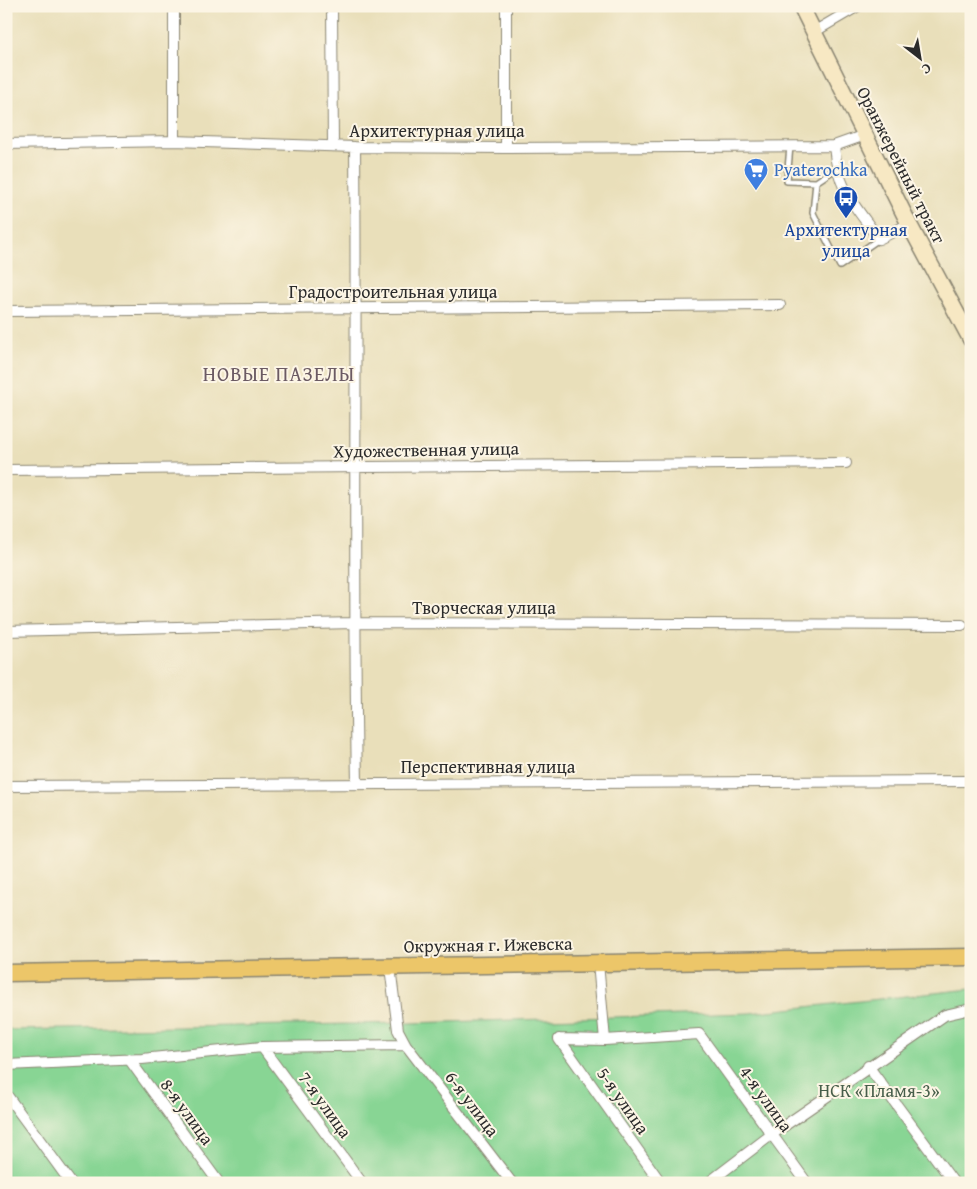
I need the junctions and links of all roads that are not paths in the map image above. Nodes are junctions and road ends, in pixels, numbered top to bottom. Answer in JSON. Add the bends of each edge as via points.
{"nodes":[{"id":1,"x":174,"y":6,"type":"edge"},
{"id":2,"x":332,"y":6,"type":"edge"},
{"id":3,"x":506,"y":6,"type":"edge"},
{"id":4,"x":801,"y":6,"type":"edge"},
{"id":5,"x":858,"y":6,"type":"edge"},
{"id":6,"x":812,"y":32,"type":"junction"},
{"id":7,"x":865,"y":135,"type":"junction"},
{"id":8,"x":174,"y":141,"type":"junction"},
{"id":9,"x":6,"y":144,"type":"edge"},
{"id":10,"x":332,"y":146,"type":"junction"},
{"id":11,"x":790,"y":146,"type":"junction"},
{"id":12,"x":834,"y":146,"type":"junction"},
{"id":13,"x":355,"y":147,"type":"junction"},
{"id":14,"x":506,"y":148,"type":"junction"},
{"id":15,"x":837,"y":168,"type":"junction"},
{"id":16,"x":816,"y":182,"type":"junction"},
{"id":17,"x":909,"y":224,"type":"junction"},
{"id":18,"x":879,"y":239,"type":"junction"},
{"id":19,"x":780,"y":305,"type":"dead end"},
{"id":20,"x":356,"y":309,"type":"junction"},
{"id":21,"x":6,"y":311,"type":"edge"},
{"id":22,"x":971,"y":340,"type":"edge"},
{"id":23,"x":846,"y":463,"type":"dead end"},
{"id":24,"x":356,"y":467,"type":"junction"},
{"id":25,"x":6,"y":470,"type":"edge"},
{"id":26,"x":354,"y":623,"type":"junction"},
{"id":27,"x":962,"y":625,"type":"dead end"},
{"id":28,"x":6,"y":631,"type":"edge"},
{"id":29,"x":971,"y":781,"type":"edge"},
{"id":30,"x":357,"y":784,"type":"junction"},
{"id":31,"x":6,"y":786,"type":"edge"},
{"id":32,"x":971,"y":957,"type":"edge"},
{"id":33,"x":598,"y":963,"type":"junction"},
{"id":34,"x":390,"y":966,"type":"junction"},
{"id":35,"x":6,"y":973,"type":"edge"},
{"id":36,"x":971,"y":1010,"type":"edge"},
{"id":37,"x":605,"y":1040,"type":"junction"},
{"id":38,"x":406,"y":1045,"type":"junction"},
{"id":39,"x":262,"y":1047,"type":"junction"},
{"id":40,"x":129,"y":1060,"type":"junction"},
{"id":41,"x":6,"y":1065,"type":"edge"},
{"id":42,"x":868,"y":1066,"type":"junction"},
{"id":43,"x":6,"y":1094,"type":"edge"},
{"id":44,"x":771,"y":1134,"type":"junction"},
{"id":45,"x":71,"y":1183,"type":"edge"},
{"id":46,"x":219,"y":1183,"type":"edge"},
{"id":47,"x":362,"y":1183,"type":"edge"},
{"id":48,"x":512,"y":1183,"type":"edge"},
{"id":49,"x":661,"y":1183,"type":"edge"},
{"id":50,"x":708,"y":1183,"type":"edge"},
{"id":51,"x":807,"y":1183,"type":"edge"},
{"id":52,"x":954,"y":1183,"type":"edge"}],
"edges":[{"from":1,"to":8,"type":"street"},
{"from":2,"to":10,"type":"street"},
{"from":3,"to":14,"type":"street"},
{"from":4,"to":6,"type":"street","name":"Оранжерейный тракт"},
{"from":5,"to":6,"type":"street"},
{"from":6,"to":7,"type":"street","name":"Оранжерейный тракт"},
{"from":7,"to":12,"type":"street","name":"Архитектурная улица"},
{"from":7,"to":17,"type":"street","name":"Оранжерейный тракт"},
{"from":8,"to":9,"type":"street","name":"Архитектурная улица"},
{"from":8,"to":10,"type":"street","name":"Архитектурная улица"},
{"from":10,"to":13,"type":"street","name":"Архитектурная улица"},
{"from":11,"to":12,"type":"street","name":"Архитектурная улица"},
{"from":11,"to":14,"type":"street","name":"Архитектурная улица"},
{"from":11,"to":16,"type":"lane","via":[[787,181]]},
{"from":12,"to":15,"type":"street"},
{"from":13,"to":14,"type":"street","name":"Архитектурная улица"},
{"from":13,"to":20,"type":"street"},
{"from":15,"to":16,"type":"lane"},
{"from":15,"to":18,"type":"street","via":[[845,193]]},
{"from":16,"to":18,"type":"lane","via":[[813,213],[840,266]]},
{"from":17,"to":18,"type":"street"},
{"from":17,"to":22,"type":"street","name":"Оранжерейный тракт"},
{"from":19,"to":20,"type":"street","name":"Градостроительная улица"},
{"from":20,"to":21,"type":"street","name":"Градостроительная улица"},
{"from":20,"to":24,"type":"street"},
{"from":23,"to":24,"type":"street","name":"Художественная улица"},
{"from":24,"to":25,"type":"street","name":"Художественная улица"},
{"from":24,"to":26,"type":"street"},
{"from":26,"to":27,"type":"street","name":"Творческая улица"},
{"from":26,"to":28,"type":"street","name":"Творческая улица"},
{"from":26,"to":30,"type":"street"},
{"from":29,"to":30,"type":"street","name":"Перспективная улица"},
{"from":30,"to":31,"type":"street","name":"Перспективная улица"},
{"from":32,"to":33,"type":"main road","name":"Окружная г. Ижевска"},
{"from":33,"to":34,"type":"main road","name":"Окружная г. Ижевска"},
{"from":33,"to":37,"type":"street"},
{"from":34,"to":35,"type":"main road","name":"Окружная г. Ижевска"},
{"from":34,"to":38,"type":"street","name":"6-я улица","via":[[398,1030]]},
{"from":36,"to":42,"type":"street","via":[[944,1015]]},
{"from":37,"to":44,"type":"street","name":"4-я улица","via":[[699,1034]]},
{"from":37,"to":49,"type":"street","name":"5-я улица","via":[[559,1039]]},
{"from":38,"to":39,"type":"street"},
{"from":38,"to":48,"type":"street","name":"6-я улица"},
{"from":39,"to":40,"type":"street"},
{"from":39,"to":47,"type":"street","name":"7-я улица"},
{"from":40,"to":41,"type":"street"},
{"from":40,"to":46,"type":"street","name":"8-я улица"},
{"from":42,"to":44,"type":"street"},
{"from":42,"to":52,"type":"street"},
{"from":43,"to":45,"type":"street"},
{"from":44,"to":50,"type":"street"},
{"from":44,"to":51,"type":"street","name":"4-я улица"}]}
